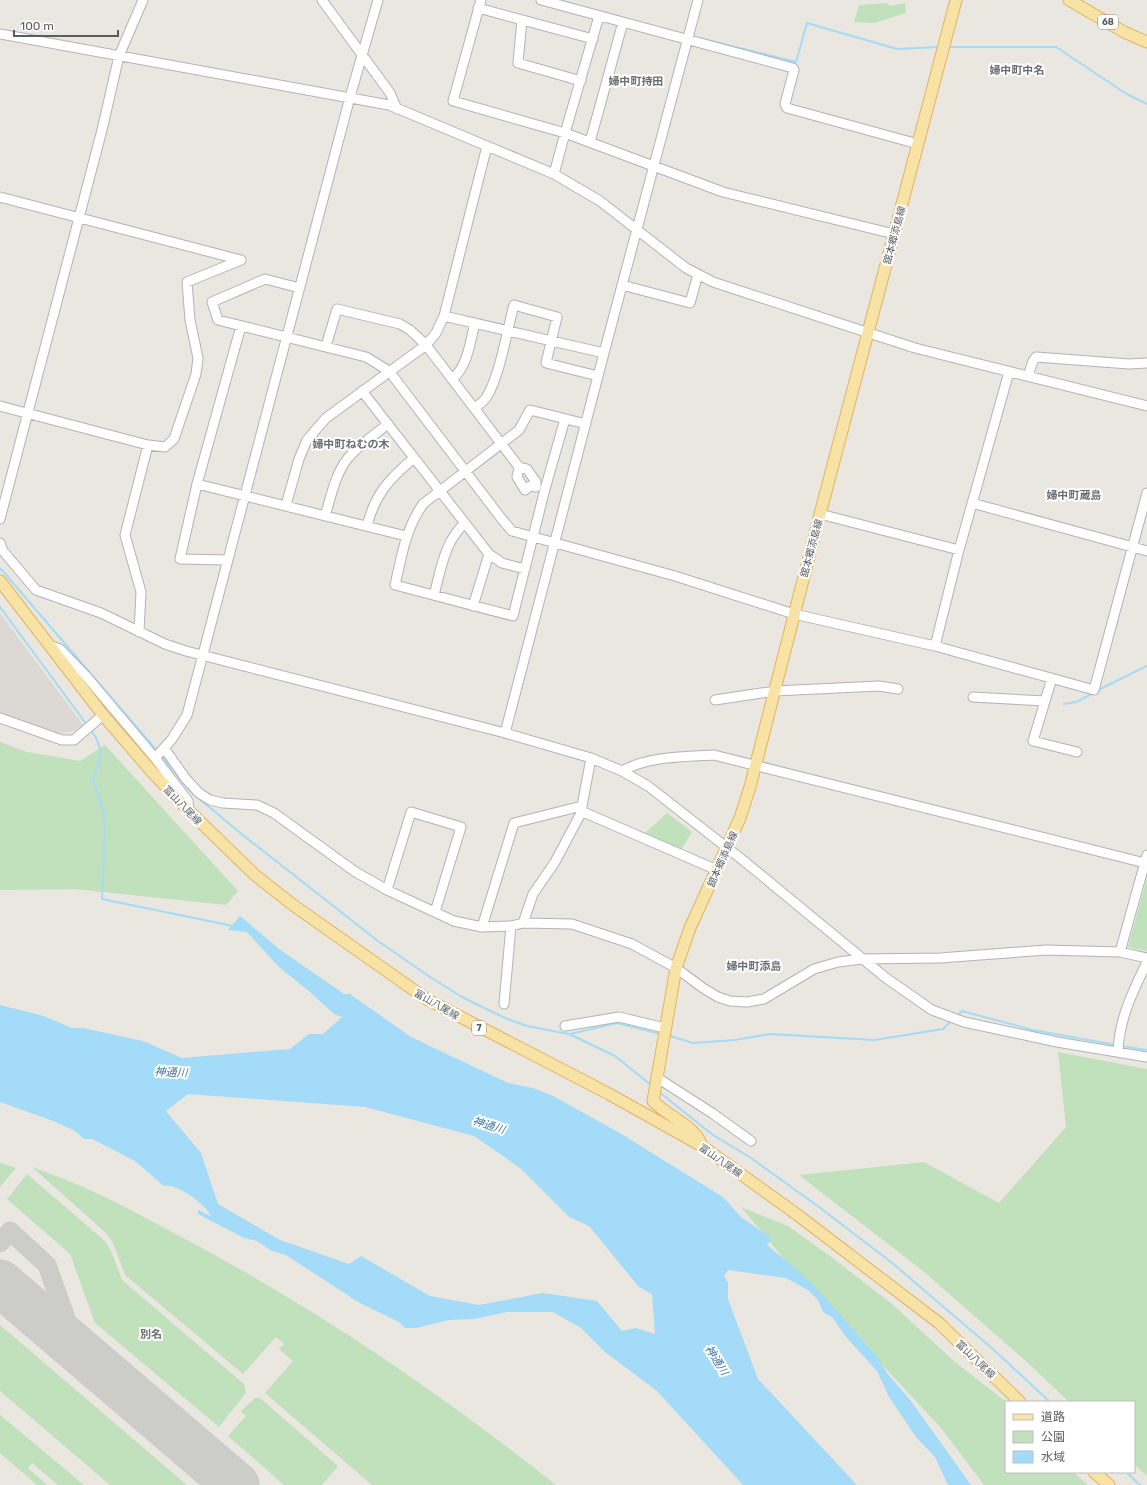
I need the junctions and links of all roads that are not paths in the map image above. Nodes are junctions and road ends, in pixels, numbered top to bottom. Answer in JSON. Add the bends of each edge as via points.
{"nodes":[{"id":1,"x":143,"y":0,"type":"edge"},
{"id":2,"x":322,"y":0,"type":"edge"},
{"id":3,"x":378,"y":0,"type":"edge"},
{"id":4,"x":541,"y":0,"type":"edge"},
{"id":5,"x":698,"y":0,"type":"edge"},
{"id":6,"x":956,"y":0,"type":"edge"},
{"id":7,"x":1069,"y":0,"type":"edge"},
{"id":8,"x":480,"y":4,"type":"edge"},
{"id":9,"x":599,"y":16,"type":"junction"},
{"id":10,"x":522,"y":20,"type":"junction"},
{"id":11,"x":623,"y":22,"type":"junction"},
{"id":12,"x":0,"y":34,"type":"edge"},
{"id":13,"x":593,"y":39,"type":"junction"},
{"id":14,"x":688,"y":40,"type":"junction"},
{"id":15,"x":1147,"y":42,"type":"edge"},
{"id":16,"x":363,"y":54,"type":"junction"},
{"id":17,"x":119,"y":56,"type":"junction"},
{"id":18,"x":581,"y":81,"type":"junction"},
{"id":19,"x":350,"y":97,"type":"junction"},
{"id":20,"x":397,"y":109,"type":"junction"},
{"id":21,"x":565,"y":134,"type":"junction"},
{"id":22,"x":590,"y":142,"type":"junction"},
{"id":23,"x":918,"y":144,"type":"junction"},
{"id":24,"x":487,"y":146,"type":"junction"},
{"id":25,"x":654,"y":165,"type":"junction"},
{"id":26,"x":554,"y":174,"type":"junction"},
{"id":27,"x":0,"y":197,"type":"edge"},
{"id":28,"x":78,"y":218,"type":"junction"},
{"id":29,"x":636,"y":230,"type":"junction"},
{"id":30,"x":894,"y":234,"type":"junction"},
{"id":31,"x":698,"y":274,"type":"junction"},
{"id":32,"x":622,"y":285,"type":"junction"},
{"id":33,"x":300,"y":288,"type":"junction"},
{"id":34,"x":444,"y":316,"type":"junction"},
{"id":35,"x":475,"y":323,"type":"junction"},
{"id":36,"x":241,"y":326,"type":"junction"},
{"id":37,"x":507,"y":330,"type":"junction"},
{"id":38,"x":868,"y":333,"type":"junction"},
{"id":39,"x":286,"y":338,"type":"junction"},
{"id":40,"x":552,"y":341,"type":"junction"},
{"id":41,"x":426,"y":345,"type":"junction"},
{"id":42,"x":326,"y":346,"type":"junction"},
{"id":43,"x":604,"y":353,"type":"junction"},
{"id":44,"x":1147,"y":363,"type":"edge"},
{"id":45,"x":389,"y":371,"type":"junction"},
{"id":46,"x":1009,"y":372,"type":"junction"},
{"id":47,"x":598,"y":376,"type":"junction"},
{"id":48,"x":1028,"y":376,"type":"junction"},
{"id":49,"x":452,"y":379,"type":"junction"},
{"id":50,"x":362,"y":391,"type":"junction"},
{"id":51,"x":0,"y":406,"type":"edge"},
{"id":52,"x":1147,"y":406,"type":"edge"},
{"id":53,"x":475,"y":408,"type":"junction"},
{"id":54,"x":27,"y":413,"type":"junction"},
{"id":55,"x":565,"y":419,"type":"junction"},
{"id":56,"x":388,"y":424,"type":"junction"},
{"id":57,"x":586,"y":424,"type":"junction"},
{"id":58,"x":502,"y":444,"type":"junction"},
{"id":59,"x":148,"y":445,"type":"junction"},
{"id":60,"x":414,"y":458,"type":"junction"},
{"id":61,"x":519,"y":467,"type":"junction"},
{"id":62,"x":466,"y":472,"type":"junction"},
{"id":63,"x":197,"y":484,"type":"junction"},
{"id":64,"x":536,"y":487,"type":"junction"},
{"id":65,"x":545,"y":489,"type":"junction"},
{"id":66,"x":440,"y":492,"type":"junction"},
{"id":67,"x":1147,"y":493,"type":"edge"},
{"id":68,"x":244,"y":495,"type":"junction"},
{"id":69,"x":972,"y":503,"type":"junction"},
{"id":70,"x":286,"y":505,"type":"junction"},
{"id":71,"x":820,"y":514,"type":"junction"},
{"id":72,"x":325,"y":516,"type":"junction"},
{"id":73,"x":0,"y":518,"type":"edge"},
{"id":74,"x":465,"y":523,"type":"junction"},
{"id":75,"x":367,"y":526,"type":"junction"},
{"id":76,"x":406,"y":536,"type":"junction"},
{"id":77,"x":534,"y":538,"type":"junction"},
{"id":78,"x":0,"y":543,"type":"edge"},
{"id":79,"x":555,"y":544,"type":"junction"},
{"id":80,"x":1132,"y":547,"type":"junction"},
{"id":81,"x":959,"y":550,"type":"junction"},
{"id":82,"x":1147,"y":551,"type":"edge"},
{"id":83,"x":489,"y":554,"type":"junction"},
{"id":84,"x":228,"y":560,"type":"junction"},
{"id":85,"x":525,"y":569,"type":"junction"},
{"id":86,"x":0,"y":581,"type":"edge"},
{"id":87,"x":434,"y":595,"type":"junction"},
{"id":88,"x":473,"y":606,"type":"junction"},
{"id":89,"x":794,"y":614,"type":"junction"},
{"id":90,"x":139,"y":632,"type":"junction"},
{"id":91,"x":50,"y":645,"type":"junction"},
{"id":92,"x":935,"y":646,"type":"junction"},
{"id":93,"x":204,"y":654,"type":"junction"},
{"id":94,"x":1052,"y":678,"type":"junction"},
{"id":95,"x":898,"y":688,"type":"dead end"},
{"id":96,"x":774,"y":691,"type":"junction"},
{"id":97,"x":973,"y":697,"type":"dead end"},
{"id":98,"x":715,"y":700,"type":"dead end"},
{"id":99,"x":1045,"y":702,"type":"junction"},
{"id":100,"x":103,"y":715,"type":"junction"},
{"id":101,"x":0,"y":718,"type":"edge"},
{"id":102,"x":505,"y":734,"type":"junction"},
{"id":103,"x":1077,"y":752,"type":"dead end"},
{"id":104,"x":160,"y":753,"type":"junction"},
{"id":105,"x":591,"y":758,"type":"junction"},
{"id":106,"x":756,"y":764,"type":"junction"},
{"id":107,"x":622,"y":771,"type":"junction"},
{"id":108,"x":582,"y":809,"type":"junction"},
{"id":109,"x":189,"y":811,"type":"junction"},
{"id":110,"x":726,"y":848,"type":"junction"},
{"id":111,"x":1146,"y":859,"type":"edge"},
{"id":112,"x":717,"y":870,"type":"junction"},
{"id":113,"x":387,"y":890,"type":"junction"},
{"id":114,"x":435,"y":912,"type":"junction"},
{"id":115,"x":523,"y":923,"type":"junction"},
{"id":116,"x":511,"y":926,"type":"junction"},
{"id":117,"x":482,"y":927,"type":"junction"},
{"id":118,"x":1120,"y":952,"type":"junction"},
{"id":119,"x":1147,"y":958,"type":"edge"},
{"id":120,"x":862,"y":959,"type":"junction"},
{"id":121,"x":1147,"y":962,"type":"edge"},
{"id":122,"x":676,"y":968,"type":"junction"},
{"id":123,"x":504,"y":1004,"type":"dead end"},
{"id":124,"x":565,"y":1026,"type":"dead end"},
{"id":125,"x":666,"y":1028,"type":"junction"},
{"id":126,"x":1118,"y":1052,"type":"junction"},
{"id":127,"x":1147,"y":1057,"type":"edge"},
{"id":128,"x":654,"y":1085,"type":"junction"},
{"id":129,"x":751,"y":1141,"type":"dead end"},
{"id":130,"x":702,"y":1146,"type":"junction"},
{"id":131,"x":1019,"y":1401,"type":"edge"},
{"id":132,"x":1095,"y":1473,"type":"edge"},
{"id":133,"x":1108,"y":1485,"type":"edge"}],
"edges":[{"from":1,"to":17,"type":"street"},
{"from":2,"to":16,"type":"street"},
{"from":3,"to":16,"type":"street"},
{"from":4,"to":9,"type":"street"},
{"from":5,"to":14,"type":"street"},
{"from":6,"to":23,"type":"main road","name":"舘本郷添島線"},
{"from":7,"to":15,"type":"main road","number":"68","via":[[1124,32]]},
{"from":8,"to":10,"type":"street"},
{"from":8,"to":21,"type":"street","via":[[453,101]]},
{"from":9,"to":11,"type":"street"},
{"from":9,"to":13,"type":"street"},
{"from":10,"to":13,"type":"street"},
{"from":10,"to":18,"type":"street","via":[[518,63]]},
{"from":11,"to":14,"type":"street"},
{"from":11,"to":22,"type":"street"},
{"from":12,"to":17,"type":"street"},
{"from":13,"to":18,"type":"street"},
{"from":14,"to":23,"type":"street","via":[[793,68],[785,104],[787,108]]},
{"from":14,"to":25,"type":"street"},
{"from":16,"to":19,"type":"street"},
{"from":16,"to":20,"type":"street","via":[[390,93]]},
{"from":17,"to":19,"type":"street"},
{"from":17,"to":28,"type":"street"},
{"from":18,"to":21,"type":"street"},
{"from":19,"to":20,"type":"street"},
{"from":19,"to":33,"type":"street"},
{"from":20,"to":24,"type":"street"},
{"from":21,"to":22,"type":"street"},
{"from":21,"to":26,"type":"street"},
{"from":22,"to":25,"type":"street"},
{"from":23,"to":30,"type":"main road","name":"舘本郷添島線"},
{"from":24,"to":26,"type":"street"},
{"from":24,"to":34,"type":"street"},
{"from":25,"to":29,"type":"street"},
{"from":25,"to":30,"type":"street","via":[[723,192]]},
{"from":26,"to":29,"type":"street","via":[[600,201]]},
{"from":27,"to":28,"type":"street"},
{"from":28,"to":54,"type":"street"},
{"from":28,"to":59,"type":"street","via":[[241,260],[187,282],[190,320],[198,358],[196,374],[174,439],[165,447]]},
{"from":29,"to":31,"type":"street","via":[[686,268]]},
{"from":29,"to":32,"type":"street"},
{"from":30,"to":38,"type":"main road","name":"舘本郷添島線"},
{"from":31,"to":32,"type":"street","via":[[690,303]]},
{"from":31,"to":38,"type":"street","via":[[713,282]]},
{"from":32,"to":43,"type":"street"},
{"from":33,"to":36,"type":"street","via":[[265,279],[212,302],[218,320]]},
{"from":33,"to":39,"type":"street"},
{"from":34,"to":35,"type":"street"},
{"from":34,"to":41,"type":"street","via":[[436,333]]},
{"from":35,"to":37,"type":"street"},
{"from":35,"to":49,"type":"street","via":[[463,366]]},
{"from":36,"to":39,"type":"street"},
{"from":36,"to":63,"type":"street"},
{"from":37,"to":40,"type":"street"},
{"from":37,"to":40,"type":"street","via":[[514,305],[557,316]]},
{"from":37,"to":53,"type":"street","via":[[490,391]]},
{"from":38,"to":46,"type":"street"},
{"from":38,"to":71,"type":"main road","name":"舘本郷添島線"},
{"from":39,"to":42,"type":"street"},
{"from":39,"to":68,"type":"street"},
{"from":40,"to":43,"type":"street"},
{"from":40,"to":47,"type":"street","via":[[546,363]]},
{"from":41,"to":42,"type":"street","via":[[400,324],[337,309]]},
{"from":41,"to":45,"type":"street"},
{"from":41,"to":49,"type":"street"},
{"from":42,"to":45,"type":"street","via":[[366,357]]},
{"from":43,"to":47,"type":"street"},
{"from":44,"to":48,"type":"street","via":[[1036,357]]},
{"from":45,"to":50,"type":"street"},
{"from":45,"to":62,"type":"street"},
{"from":46,"to":48,"type":"street"},
{"from":46,"to":69,"type":"street"},
{"from":47,"to":57,"type":"street"},
{"from":48,"to":52,"type":"street"},
{"from":49,"to":53,"type":"street"},
{"from":50,"to":56,"type":"street"},
{"from":50,"to":70,"type":"street","via":[[326,418],[307,440]]},
{"from":51,"to":54,"type":"street"},
{"from":53,"to":58,"type":"street"},
{"from":54,"to":59,"type":"street"},
{"from":54,"to":73,"type":"street"},
{"from":55,"to":57,"type":"street"},
{"from":55,"to":58,"type":"street","via":[[530,410],[519,430]]},
{"from":55,"to":65,"type":"street"},
{"from":56,"to":60,"type":"street"},
{"from":56,"to":72,"type":"street","via":[[347,459],[335,482]]},
{"from":57,"to":79,"type":"street"},
{"from":58,"to":61,"type":"street"},
{"from":58,"to":62,"type":"street"},
{"from":59,"to":90,"type":"street","via":[[125,535],[141,592]]},
{"from":60,"to":66,"type":"street"},
{"from":60,"to":75,"type":"street","via":[[391,477],[380,492]]},
{"from":61,"to":64,"type":"street","via":[[527,469],[536,482]]},
{"from":61,"to":64,"type":"street","via":[[517,477],[525,490],[530,486]]},
{"from":62,"to":66,"type":"street"},
{"from":62,"to":77,"type":"street","via":[[512,531]]},
{"from":63,"to":68,"type":"street"},
{"from":63,"to":84,"type":"street","via":[[180,559]]},
{"from":64,"to":65,"type":"street"},
{"from":65,"to":77,"type":"street"},
{"from":66,"to":74,"type":"street"},
{"from":66,"to":76,"type":"street","via":[[423,504]]},
{"from":67,"to":80,"type":"street"},
{"from":68,"to":70,"type":"street"},
{"from":68,"to":84,"type":"street"},
{"from":69,"to":80,"type":"street"},
{"from":69,"to":81,"type":"street"},
{"from":70,"to":72,"type":"street"},
{"from":71,"to":81,"type":"street"},
{"from":71,"to":89,"type":"main road","name":"舘本郷添島線"},
{"from":72,"to":75,"type":"street"},
{"from":74,"to":83,"type":"street"},
{"from":74,"to":87,"type":"street","via":[[447,548]]},
{"from":75,"to":76,"type":"street"},
{"from":76,"to":87,"type":"street","via":[[395,585]]},
{"from":77,"to":79,"type":"street"},
{"from":77,"to":85,"type":"street"},
{"from":78,"to":90,"type":"street","via":[[3,551],[36,590],[101,613]]},
{"from":79,"to":89,"type":"street","via":[[675,576]]},
{"from":79,"to":102,"type":"street"},
{"from":80,"to":82,"type":"street"},
{"from":80,"to":94,"type":"street","via":[[1094,690]]},
{"from":81,"to":92,"type":"street"},
{"from":83,"to":85,"type":"street","via":[[502,563]]},
{"from":83,"to":88,"type":"street"},
{"from":84,"to":93,"type":"street"},
{"from":85,"to":88,"type":"street","via":[[513,616]]},
{"from":86,"to":91,"type":"main road","name":"富山八尾線","number":"7"},
{"from":87,"to":88,"type":"street"},
{"from":89,"to":92,"type":"street"},
{"from":89,"to":96,"type":"main road","name":"舘本郷添島線"},
{"from":90,"to":93,"type":"street","via":[[164,644]]},
{"from":91,"to":100,"type":"main road","name":"富山八尾線","number":"7"},
{"from":91,"to":104,"type":"street","via":[[60,650]]},
{"from":92,"to":94,"type":"street"},
{"from":93,"to":102,"type":"street"},
{"from":93,"to":104,"type":"street","via":[[187,715]]},
{"from":94,"to":99,"type":"street"},
{"from":95,"to":96,"type":"street","via":[[879,686]]},
{"from":96,"to":98,"type":"street"},
{"from":96,"to":106,"type":"main road","name":"舘本郷添島線"},
{"from":97,"to":99,"type":"street"},
{"from":99,"to":103,"type":"street","via":[[1033,741]]},
{"from":100,"to":101,"type":"street","via":[[74,740],[62,740]]},
{"from":100,"to":109,"type":"main road","name":"富山八尾線","number":"7"},
{"from":102,"to":105,"type":"street"},
{"from":104,"to":109,"type":"street","via":[[188,801]]},
{"from":104,"to":113,"type":"street","via":[[199,793],[210,800],[257,805],[274,813],[354,871]]},
{"from":105,"to":107,"type":"street"},
{"from":105,"to":108,"type":"street"},
{"from":106,"to":107,"type":"street","via":[[714,755],[637,763]]},
{"from":106,"to":110,"type":"main road","name":"舘本郷添島線","via":[[740,818]]},
{"from":106,"to":111,"type":"street"},
{"from":107,"to":110,"type":"street","via":[[648,786]]},
{"from":108,"to":112,"type":"street"},
{"from":108,"to":115,"type":"street","via":[[555,862],[532,894]]},
{"from":108,"to":117,"type":"street","via":[[514,823]]},
{"from":109,"to":130,"type":"main road","name":"富山八尾線","number":"7","via":[[255,875],[287,901],[428,1000],[609,1094]]},
{"from":110,"to":112,"type":"main road","name":"舘本郷添島線"},
{"from":110,"to":120,"type":"street"},
{"from":111,"to":118,"type":"street"},
{"from":112,"to":122,"type":"main road","name":"舘本郷添島線","via":[[690,928]]},
{"from":113,"to":114,"type":"street"},
{"from":113,"to":114,"type":"street","via":[[411,812],[461,827]]},
{"from":114,"to":117,"type":"street","via":[[454,921]]},
{"from":115,"to":116,"type":"street"},
{"from":115,"to":122,"type":"street","via":[[572,924],[632,944]]},
{"from":116,"to":117,"type":"street"},
{"from":116,"to":123,"type":"street"},
{"from":118,"to":119,"type":"street"},
{"from":118,"to":120,"type":"street","via":[[1046,950],[940,958]]},
{"from":120,"to":122,"type":"street","via":[[814,969],[764,999],[746,1002],[718,997]]},
{"from":120,"to":126,"type":"street","via":[[932,1010],[964,1022]]},
{"from":121,"to":126,"type":"street","via":[[1125,1009]]},
{"from":122,"to":125,"type":"main road","name":"舘本郷添島線"},
{"from":124,"to":125,"type":"street","via":[[619,1017]]},
{"from":125,"to":128,"type":"main road","name":"舘本郷添島線"},
{"from":126,"to":127,"type":"street"},
{"from":128,"to":129,"type":"street","via":[[712,1113]]},
{"from":128,"to":130,"type":"main road","via":[[653,1102],[698,1137]]},
{"from":130,"to":131,"type":"main road","name":"富山八尾線","number":"7","via":[[939,1323]]},
{"from":132,"to":133,"type":"main road"}]}
